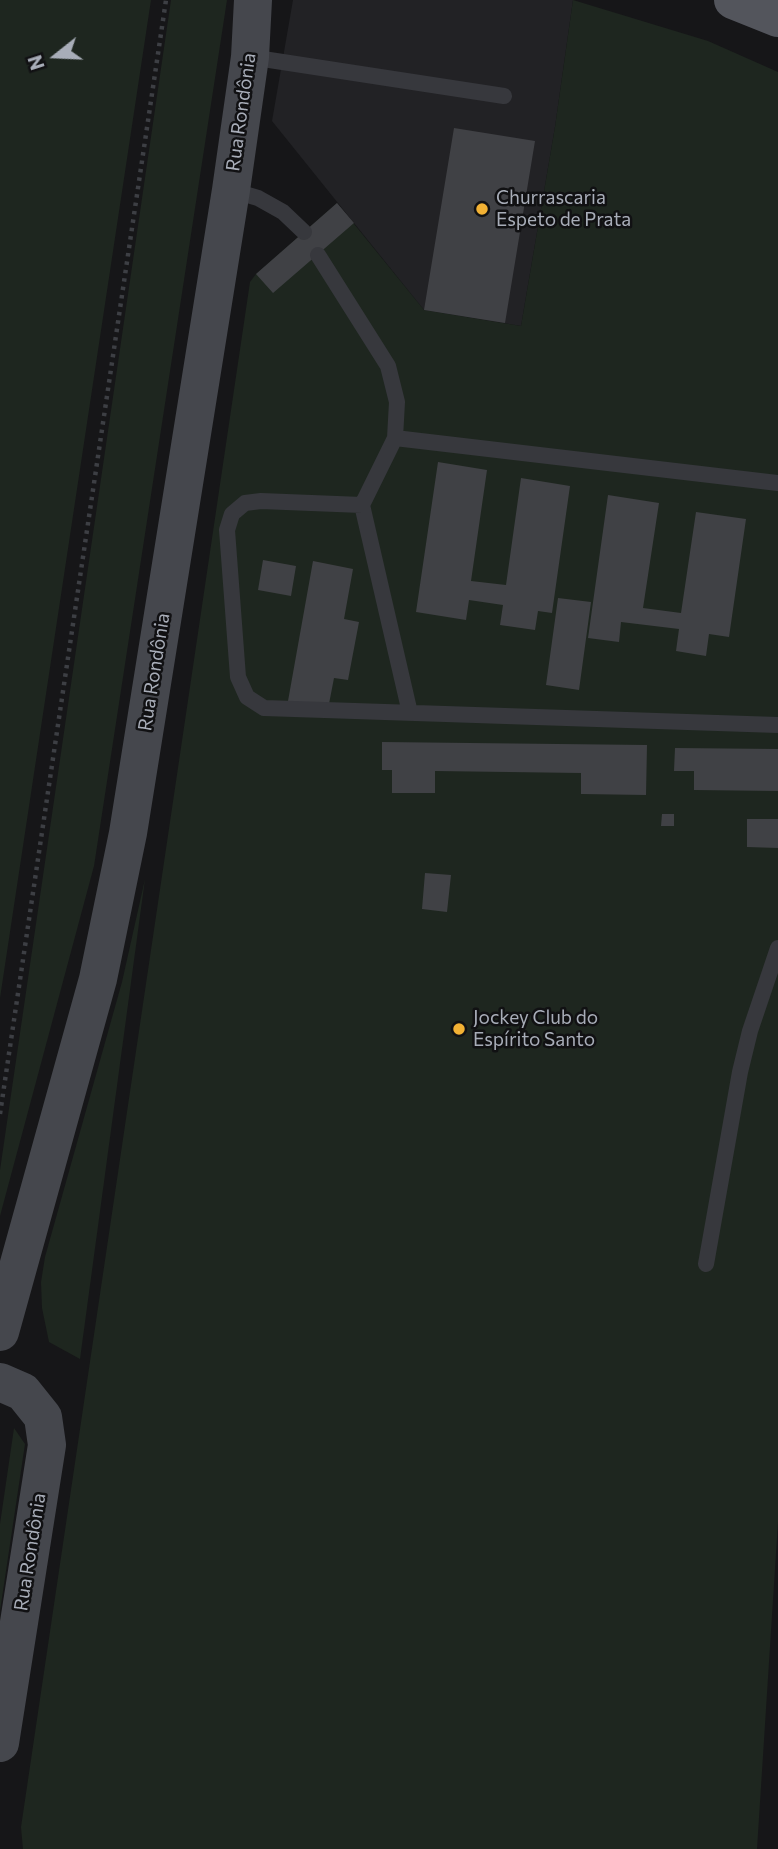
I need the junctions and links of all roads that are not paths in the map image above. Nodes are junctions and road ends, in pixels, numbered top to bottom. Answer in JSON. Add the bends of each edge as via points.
{"nodes":[{"id":1,"x":253,"y":0,"type":"edge"},
{"id":2,"x":733,"y":0,"type":"edge"},
{"id":3,"x":778,"y":18,"type":"edge"},
{"id":4,"x":250,"y":57,"type":"junction"},
{"id":5,"x":504,"y":96,"type":"dead end"},
{"id":6,"x":231,"y":190,"type":"junction"},
{"id":7,"x":304,"y":232,"type":"dead end"},
{"id":8,"x":318,"y":254,"type":"dead end"},
{"id":9,"x":395,"y":438,"type":"junction"},
{"id":10,"x":778,"y":483,"type":"edge"},
{"id":11,"x":362,"y":505,"type":"junction"},
{"id":12,"x":410,"y":713,"type":"junction"},
{"id":13,"x":778,"y":725,"type":"edge"},
{"id":14,"x":778,"y":948,"type":"edge"},
{"id":15,"x":706,"y":1264,"type":"dead end"},
{"id":16,"x":0,"y":1332,"type":"edge"},
{"id":17,"x":0,"y":1382,"type":"edge"},
{"id":18,"x":0,"y":1742,"type":"edge"}],
"edges":[{"from":1,"to":4,"type":"street","name":"Rua Rondônia"},
{"from":2,"to":3,"type":"main road"},
{"from":4,"to":5,"type":"lane"},
{"from":4,"to":6,"type":"street","name":"Rua Rondônia"},
{"from":6,"to":7,"type":"lane","via":[[283,212]]},
{"from":6,"to":16,"type":"street","name":"Rua Rondônia","via":[[128,833],[98,979]]},
{"from":8,"to":9,"type":"lane","via":[[388,366],[397,402]]},
{"from":9,"to":10,"type":"lane"},
{"from":9,"to":11,"type":"lane"},
{"from":11,"to":12,"type":"lane"},
{"from":11,"to":12,"type":"lane","via":[[261,501],[245,503],[232,514],[227,530],[238,677],[247,697],[264,708]]},
{"from":12,"to":13,"type":"lane"},
{"from":14,"to":15,"type":"lane","via":[[740,1072]]},
{"from":17,"to":18,"type":"street","name":"Rua Rondônia","via":[[23,1392],[43,1417],[47,1445]]}]}
